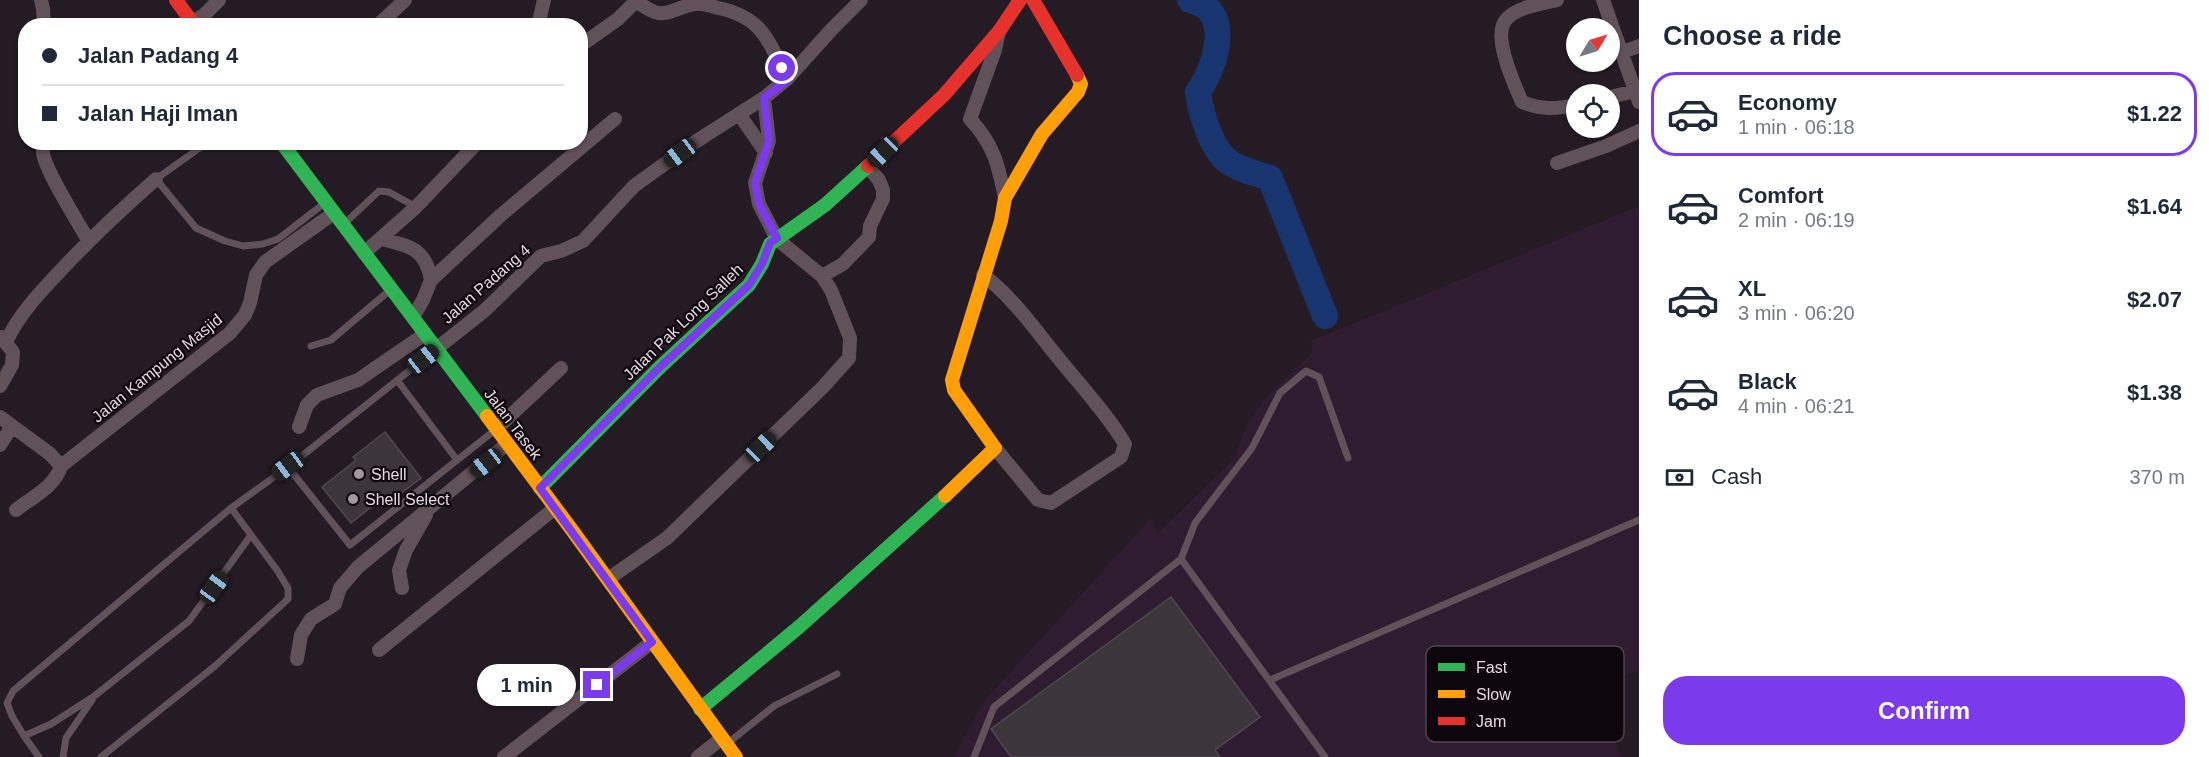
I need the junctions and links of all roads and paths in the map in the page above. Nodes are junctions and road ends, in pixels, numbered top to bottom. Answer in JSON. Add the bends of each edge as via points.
{"nodes":[{"id":1,"x":41,"y":0,"type":"edge"},
{"id":2,"x":176,"y":0,"type":"edge"},
{"id":3,"x":219,"y":0,"type":"edge"},
{"id":4,"x":405,"y":0,"type":"edge"},
{"id":5,"x":544,"y":0,"type":"edge"},
{"id":6,"x":861,"y":0,"type":"edge"},
{"id":7,"x":1020,"y":0,"type":"edge"},
{"id":8,"x":1033,"y":0,"type":"edge"},
{"id":9,"x":1557,"y":0,"type":"edge"},
{"id":10,"x":1603,"y":0,"type":"edge"},
{"id":11,"x":637,"y":1,"type":"edge"},
{"id":12,"x":43,"y":18,"type":"edge"},
{"id":13,"x":190,"y":18,"type":"edge"},
{"id":14,"x":201,"y":18,"type":"edge"},
{"id":15,"x":386,"y":18,"type":"edge"},
{"id":16,"x":540,"y":18,"type":"edge"},
{"id":17,"x":1000,"y":30,"type":"junction"},
{"id":18,"x":588,"y":40,"type":"edge"},
{"id":19,"x":1639,"y":46,"type":"edge"},
{"id":20,"x":1622,"y":52,"type":"junction"},
{"id":21,"x":788,"y":80,"type":"junction"},
{"id":22,"x":1637,"y":96,"type":"edge"},
{"id":23,"x":1620,"y":97,"type":"edge"},
{"id":24,"x":764,"y":98,"type":"junction"},
{"id":25,"x":1566,"y":107,"type":"edge"},
{"id":26,"x":739,"y":114,"type":"junction"},
{"id":27,"x":615,"y":119,"type":"dead end"},
{"id":28,"x":1639,"y":131,"type":"edge"},
{"id":29,"x":588,"y":142,"type":"edge"},
{"id":30,"x":44,"y":150,"type":"edge"},
{"id":31,"x":197,"y":150,"type":"edge"},
{"id":32,"x":288,"y":150,"type":"edge"},
{"id":33,"x":470,"y":150,"type":"edge"},
{"id":34,"x":578,"y":150,"type":"edge"},
{"id":35,"x":766,"y":153,"type":"junction"},
{"id":36,"x":1557,"y":163,"type":"dead end"},
{"id":37,"x":868,"y":167,"type":"junction"},
{"id":38,"x":156,"y":179,"type":"junction"},
{"id":39,"x":1005,"y":198,"type":"junction"},
{"id":40,"x":416,"y":207,"type":"junction"},
{"id":41,"x":334,"y":213,"type":"junction"},
{"id":42,"x":777,"y":238,"type":"junction"},
{"id":43,"x":381,"y":239,"type":"junction"},
{"id":44,"x":88,"y":240,"type":"junction"},
{"id":45,"x":364,"y":253,"type":"junction"},
{"id":46,"x":983,"y":275,"type":"junction"},
{"id":47,"x":822,"y":276,"type":"junction"},
{"id":48,"x":431,"y":280,"type":"junction"},
{"id":49,"x":391,"y":289,"type":"junction"},
{"id":50,"x":412,"y":317,"type":"junction"},
{"id":51,"x":425,"y":334,"type":"junction"},
{"id":52,"x":3,"y":339,"type":"edge"},
{"id":53,"x":311,"y":346,"type":"dead end"},
{"id":54,"x":436,"y":349,"type":"junction"},
{"id":55,"x":561,"y":368,"type":"dead end"},
{"id":56,"x":397,"y":380,"type":"junction"},
{"id":57,"x":0,"y":386,"type":"edge"},
{"id":58,"x":0,"y":417,"type":"edge"},
{"id":59,"x":12,"y":426,"type":"junction"},
{"id":60,"x":299,"y":427,"type":"dead end"},
{"id":61,"x":496,"y":429,"type":"junction"},
{"id":62,"x":507,"y":444,"type":"junction"},
{"id":63,"x":0,"y":445,"type":"edge"},
{"id":64,"x":995,"y":448,"type":"junction"},
{"id":65,"x":1348,"y":458,"type":"dead end"},
{"id":66,"x":457,"y":460,"type":"junction"},
{"id":67,"x":61,"y":466,"type":"junction"},
{"id":68,"x":288,"y":466,"type":"junction"},
{"id":69,"x":540,"y":488,"type":"junction"},
{"id":70,"x":231,"y":508,"type":"junction"},
{"id":71,"x":430,"y":508,"type":"junction"},
{"id":72,"x":555,"y":508,"type":"junction"},
{"id":73,"x":16,"y":510,"type":"dead end"},
{"id":74,"x":1639,"y":520,"type":"edge"},
{"id":75,"x":251,"y":535,"type":"junction"},
{"id":76,"x":1181,"y":559,"type":"junction"},
{"id":77,"x":608,"y":579,"type":"junction"},
{"id":78,"x":402,"y":588,"type":"dead end"},
{"id":79,"x":652,"y":642,"type":"junction"},
{"id":80,"x":379,"y":650,"type":"dead end"},
{"id":81,"x":297,"y":659,"type":"dead end"},
{"id":82,"x":837,"y":674,"type":"dead end"},
{"id":83,"x":1270,"y":680,"type":"junction"},
{"id":84,"x":93,"y":698,"type":"junction"},
{"id":85,"x":700,"y":709,"type":"junction"},
{"id":86,"x":24,"y":736,"type":"junction"},
{"id":87,"x":724,"y":741,"type":"junction"},
{"id":88,"x":39,"y":757,"type":"edge"},
{"id":89,"x":63,"y":757,"type":"edge"},
{"id":90,"x":101,"y":757,"type":"edge"},
{"id":91,"x":504,"y":757,"type":"edge"},
{"id":92,"x":698,"y":757,"type":"edge"},
{"id":93,"x":736,"y":757,"type":"edge"},
{"id":94,"x":974,"y":757,"type":"edge"},
{"id":95,"x":1324,"y":757,"type":"edge"}],
"edges":[{"from":1,"to":12,"type":"street"},
{"from":2,"to":13,"type":"street"},
{"from":3,"to":14,"type":"street"},
{"from":4,"to":15,"type":"street"},
{"from":5,"to":16,"type":"street"},
{"from":6,"to":21,"type":"street","name":"Jalan Padang 4"},
{"from":7,"to":17,"type":"street","name":"Jalan Pak Long Salleh"},
{"from":8,"to":39,"type":"street","via":[[1081,84],[1042,134]]},
{"from":9,"to":25,"type":"street","via":[[1514,14],[1505,20],[1501,30],[1507,66],[1522,102],[1536,108]]},
{"from":10,"to":20,"type":"street"},
{"from":11,"to":18,"type":"street"},
{"from":11,"to":21,"type":"street","via":[[666,15],[697,3],[750,19],[763,31]]},
{"from":17,"to":37,"type":"street","name":"Jalan Pak Long Salleh","via":[[944,95]]},
{"from":17,"to":39,"type":"street","via":[[970,119],[985,136],[998,161]]},
{"from":19,"to":20,"type":"street"},
{"from":20,"to":22,"type":"street"},
{"from":21,"to":24,"type":"street","name":"Jalan Padang 4"},
{"from":22,"to":23,"type":"street"},
{"from":24,"to":26,"type":"street","name":"Jalan Padang 4"},
{"from":24,"to":35,"type":"street","via":[[769,141]]},
{"from":26,"to":35,"type":"street"},
{"from":26,"to":54,"type":"street","name":"Jalan Padang 4","via":[[634,186],[583,242],[541,256],[484,311]]},
{"from":27,"to":29,"type":"street"},
{"from":28,"to":36,"type":"street"},
{"from":30,"to":44,"type":"street"},
{"from":31,"to":38,"type":"lane"},
{"from":32,"to":41,"type":"street","name":"Jalan Tasek"},
{"from":33,"to":40,"type":"street"},
{"from":34,"to":48,"type":"street"},
{"from":35,"to":42,"type":"street","via":[[755,183],[759,204]]},
{"from":37,"to":42,"type":"street","name":"Jalan Pak Long Salleh","via":[[825,205]]},
{"from":37,"to":47,"type":"street","via":[[883,190],[869,237],[843,264]]},
{"from":38,"to":41,"type":"lane","via":[[196,228],[243,246],[278,239]]},
{"from":38,"to":44,"type":"street"},
{"from":39,"to":46,"type":"street"},
{"from":40,"to":41,"type":"lane","via":[[389,192],[379,191]]},
{"from":40,"to":43,"type":"street"},
{"from":41,"to":45,"type":"street","name":"Jalan Tasek"},
{"from":41,"to":67,"type":"street","name":"Jalan Kampung Masjid","via":[[265,262],[256,275],[250,303],[230,333]]},
{"from":42,"to":47,"type":"street"},
{"from":42,"to":69,"type":"street","name":"Jalan Pak Long Salleh","via":[[770,243],[749,285],[652,375]]},
{"from":43,"to":45,"type":"street"},
{"from":43,"to":48,"type":"street","via":[[419,253],[429,265]]},
{"from":44,"to":52,"type":"street"},
{"from":45,"to":49,"type":"street","name":"Jalan Tasek"},
{"from":46,"to":64,"type":"street","via":[[952,380],[954,390]]},
{"from":46,"to":64,"type":"street","via":[[1020,311],[1125,444],[1121,457],[1051,503],[1038,500]]},
{"from":47,"to":77,"type":"street","via":[[850,338],[849,358],[667,538]]},
{"from":48,"to":50,"type":"street"},
{"from":49,"to":50,"type":"street","name":"Jalan Tasek"},
{"from":49,"to":53,"type":"lane","via":[[331,340]]},
{"from":50,"to":51,"type":"street","name":"Jalan Tasek"},
{"from":51,"to":54,"type":"street","name":"Jalan Tasek"},
{"from":51,"to":60,"type":"street","via":[[358,380],[317,395],[307,405]]},
{"from":52,"to":57,"type":"street","via":[[13,352],[12,365]]},
{"from":54,"to":56,"type":"lane"},
{"from":54,"to":61,"type":"street","name":"Jalan Tasek"},
{"from":55,"to":61,"type":"street"},
{"from":56,"to":66,"type":"lane"},
{"from":56,"to":68,"type":"lane"},
{"from":58,"to":59,"type":"street"},
{"from":59,"to":63,"type":"street"},
{"from":59,"to":67,"type":"street"},
{"from":61,"to":62,"type":"street","name":"Jalan Tasek"},
{"from":61,"to":66,"type":"lane"},
{"from":62,"to":69,"type":"street","name":"Jalan Tasek"},
{"from":62,"to":71,"type":"street"},
{"from":64,"to":85,"type":"street","via":[[799,627]]},
{"from":65,"to":76,"type":"lane","via":[[1319,377],[1306,371],[1280,393],[1252,448],[1195,523]]},
{"from":66,"to":68,"type":"lane","via":[[350,545]]},
{"from":67,"to":73,"type":"street","name":"Jalan Kampung Masjid","via":[[53,482]]},
{"from":68,"to":70,"type":"lane"},
{"from":69,"to":72,"type":"street","name":"Jalan Tasek"},
{"from":70,"to":75,"type":"lane"},
{"from":70,"to":86,"type":"lane","via":[[13,691],[7,703]]},
{"from":71,"to":78,"type":"street","via":[[405,550],[399,570]]},
{"from":71,"to":81,"type":"street","via":[[358,567],[340,588],[334,604],[311,619],[301,634]]},
{"from":72,"to":77,"type":"street","name":"Jalan Tasek"},
{"from":72,"to":80,"type":"street"},
{"from":74,"to":83,"type":"lane"},
{"from":75,"to":84,"type":"lane","via":[[189,621]]},
{"from":75,"to":90,"type":"lane","via":[[288,588],[288,599],[215,666]]},
{"from":76,"to":83,"type":"lane"},
{"from":76,"to":94,"type":"lane","via":[[994,707]]},
{"from":77,"to":79,"type":"street","name":"Jalan Tasek"},
{"from":79,"to":85,"type":"street","name":"Jalan Tasek"},
{"from":79,"to":91,"type":"street"},
{"from":82,"to":87,"type":"lane","via":[[774,706]]},
{"from":83,"to":95,"type":"lane"},
{"from":84,"to":86,"type":"lane"},
{"from":84,"to":89,"type":"lane","via":[[66,738]]},
{"from":85,"to":87,"type":"street","name":"Jalan Tasek"},
{"from":86,"to":88,"type":"lane"},
{"from":87,"to":92,"type":"street"},
{"from":87,"to":93,"type":"street","name":"Jalan Tasek"}]}
